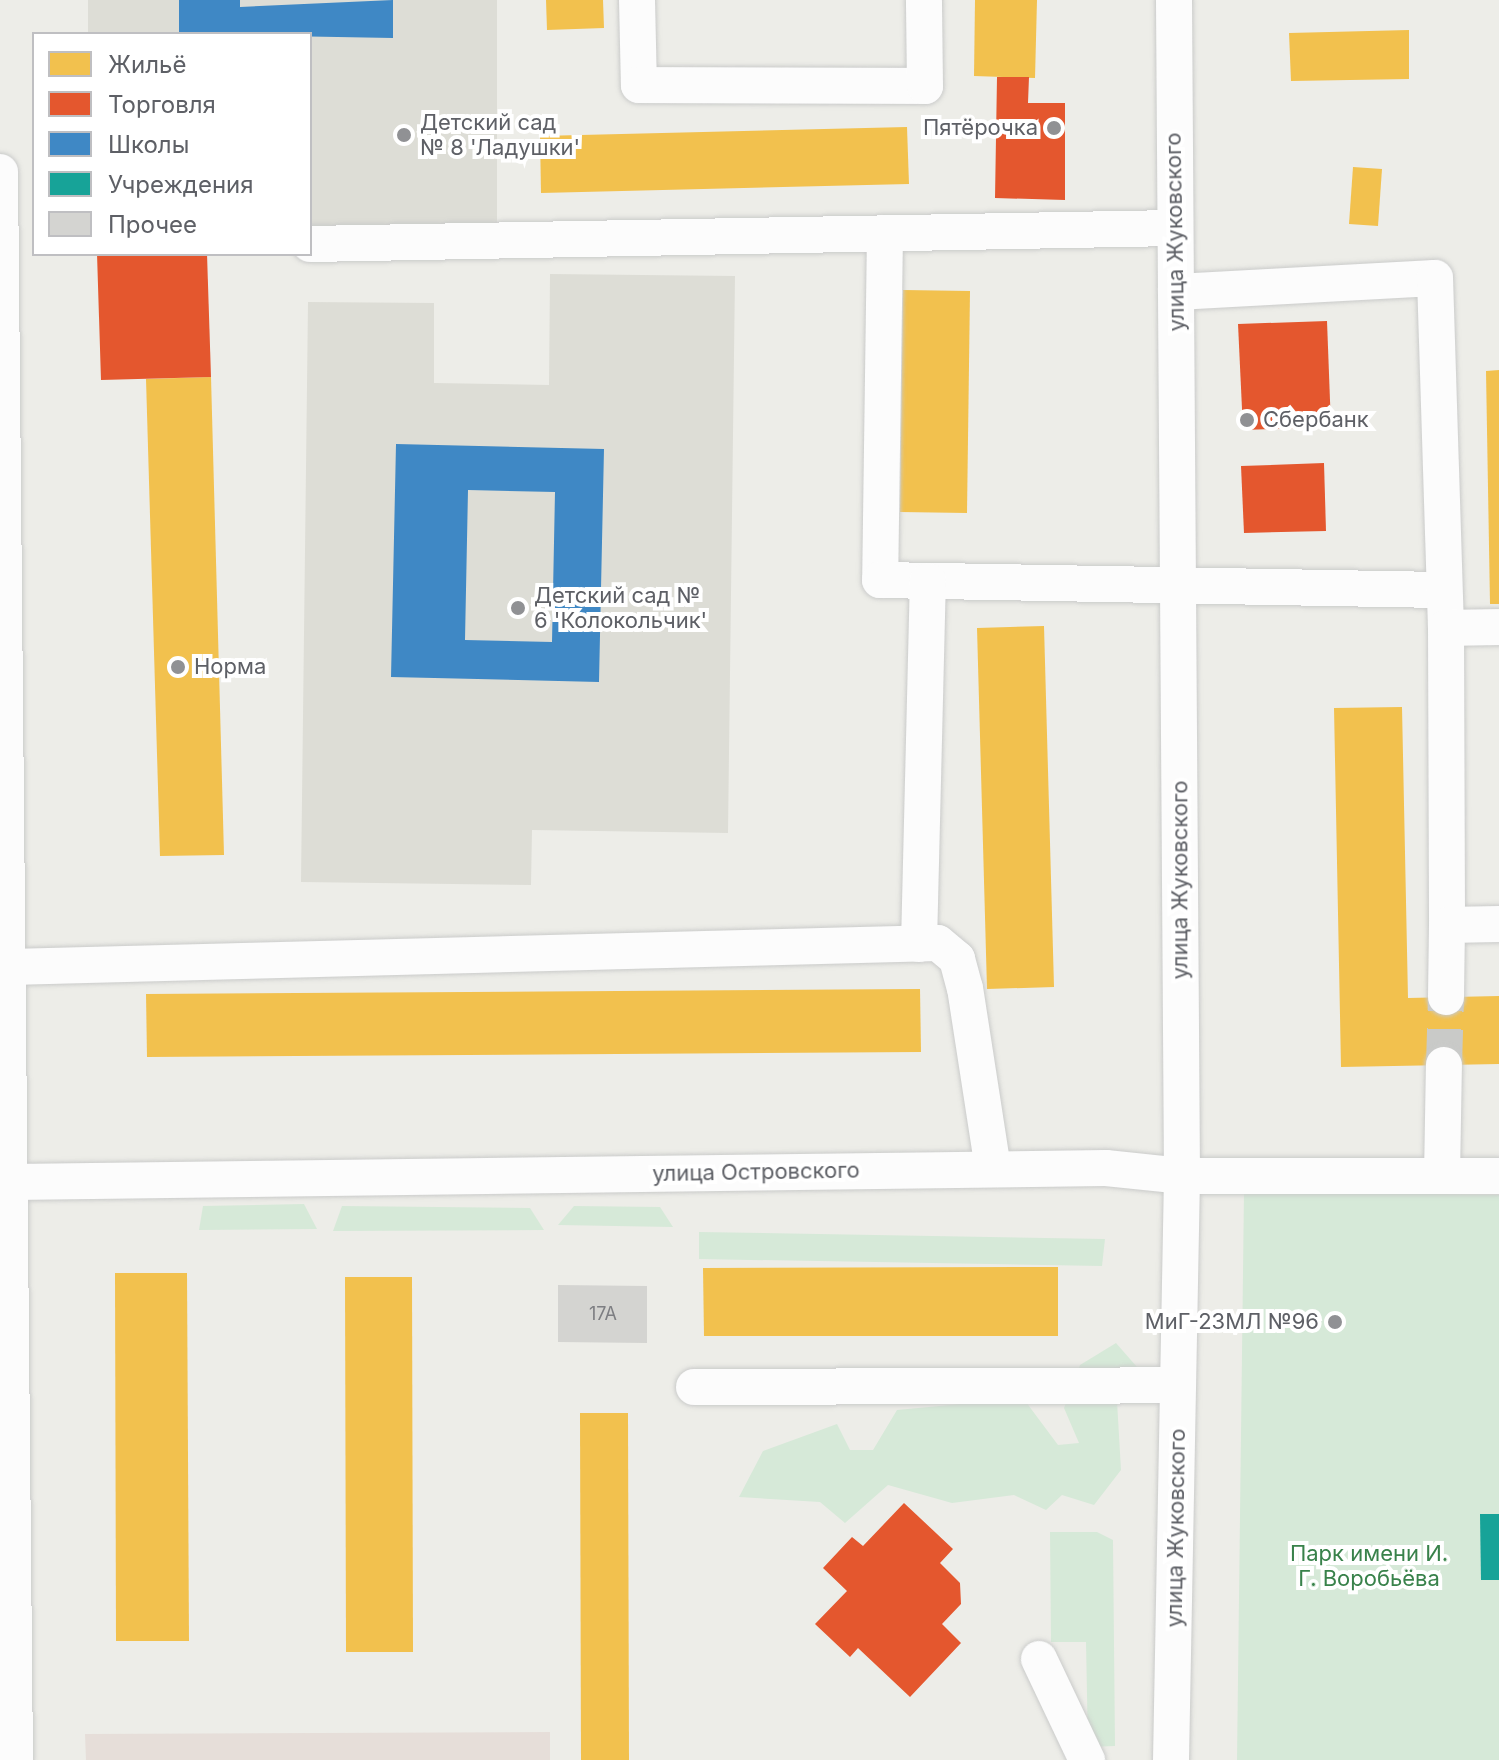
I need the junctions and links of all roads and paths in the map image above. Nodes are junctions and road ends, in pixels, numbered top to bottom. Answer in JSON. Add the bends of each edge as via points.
{"nodes":[{"id":1,"x":637,"y":0,"type":"edge"},
{"id":2,"x":924,"y":0,"type":"edge"},
{"id":3,"x":1174,"y":0,"type":"edge"},
{"id":4,"x":0,"y":172,"type":"edge"},
{"id":5,"x":1175,"y":228,"type":"junction"},
{"id":6,"x":885,"y":233,"type":"junction"},
{"id":7,"x":312,"y":244,"type":"edge"},
{"id":8,"x":1176,"y":292,"type":"junction"},
{"id":9,"x":2,"y":335,"type":"edge"},
{"id":10,"x":928,"y":581,"type":"junction"},
{"id":11,"x":1178,"y":582,"type":"junction"},
{"id":12,"x":1444,"y":590,"type":"junction"},
{"id":13,"x":1499,"y":627,"type":"edge"},
{"id":14,"x":1446,"y":628,"type":"junction"},
{"id":15,"x":1499,"y":924,"type":"edge"},
{"id":16,"x":1447,"y":925,"type":"junction"},
{"id":17,"x":919,"y":944,"type":"junction"},
{"id":18,"x":10,"y":967,"type":"junction"},
{"id":19,"x":1446,"y":997,"type":"tunnel mouth"},
{"id":20,"x":1444,"y":1065,"type":"tunnel mouth"},
{"id":21,"x":993,"y":1168,"type":"junction"},
{"id":22,"x":1182,"y":1176,"type":"junction"},
{"id":23,"x":1442,"y":1176,"type":"junction"},
{"id":24,"x":1499,"y":1176,"type":"edge"},
{"id":25,"x":8,"y":1194,"type":"edge"},
{"id":26,"x":1178,"y":1385,"type":"junction"},
{"id":27,"x":694,"y":1387,"type":"dead end"},
{"id":28,"x":1039,"y":1659,"type":"dead end"},
{"id":29,"x":7,"y":1667,"type":"edge"},
{"id":30,"x":10,"y":1755,"type":"edge"},
{"id":31,"x":1087,"y":1760,"type":"edge"},
{"id":32,"x":1171,"y":1760,"type":"edge"}],
"edges":[{"from":1,"to":2,"type":"street","via":[[639,85],[925,86]]},
{"from":3,"to":5,"type":"street","name":"улица Жуковского"},
{"from":4,"to":9,"type":"street"},
{"from":5,"to":6,"type":"street"},
{"from":5,"to":8,"type":"street","name":"улица Жуковского"},
{"from":6,"to":7,"type":"street"},
{"from":6,"to":10,"type":"street","via":[[880,580]]},
{"from":8,"to":11,"type":"street","name":"улица Жуковского"},
{"from":8,"to":12,"type":"street","via":[[1435,278]]},
{"from":9,"to":18,"type":"street"},
{"from":10,"to":11,"type":"street"},
{"from":10,"to":17,"type":"street"},
{"from":11,"to":12,"type":"street"},
{"from":11,"to":22,"type":"street","name":"улица Жуковского"},
{"from":12,"to":14,"type":"street"},
{"from":13,"to":14,"type":"street"},
{"from":14,"to":16,"type":"street"},
{"from":15,"to":16,"type":"street"},
{"from":16,"to":19,"type":"street"},
{"from":17,"to":18,"type":"street"},
{"from":17,"to":21,"type":"street","via":[[938,943],[957,959]]},
{"from":18,"to":25,"type":"street"},
{"from":20,"to":23,"type":"street"},
{"from":21,"to":22,"type":"street","name":"улица Островского"},
{"from":21,"to":25,"type":"street","name":"улица Островского"},
{"from":22,"to":23,"type":"street","name":"улица Островского"},
{"from":22,"to":26,"type":"street","name":"улица Жуковского"},
{"from":23,"to":24,"type":"street","name":"улица Островского"},
{"from":25,"to":29,"type":"street"},
{"from":26,"to":27,"type":"street"},
{"from":26,"to":32,"type":"street","name":"улица Жуковского"},
{"from":28,"to":31,"type":"street"},
{"from":29,"to":30,"type":"street"}]}
